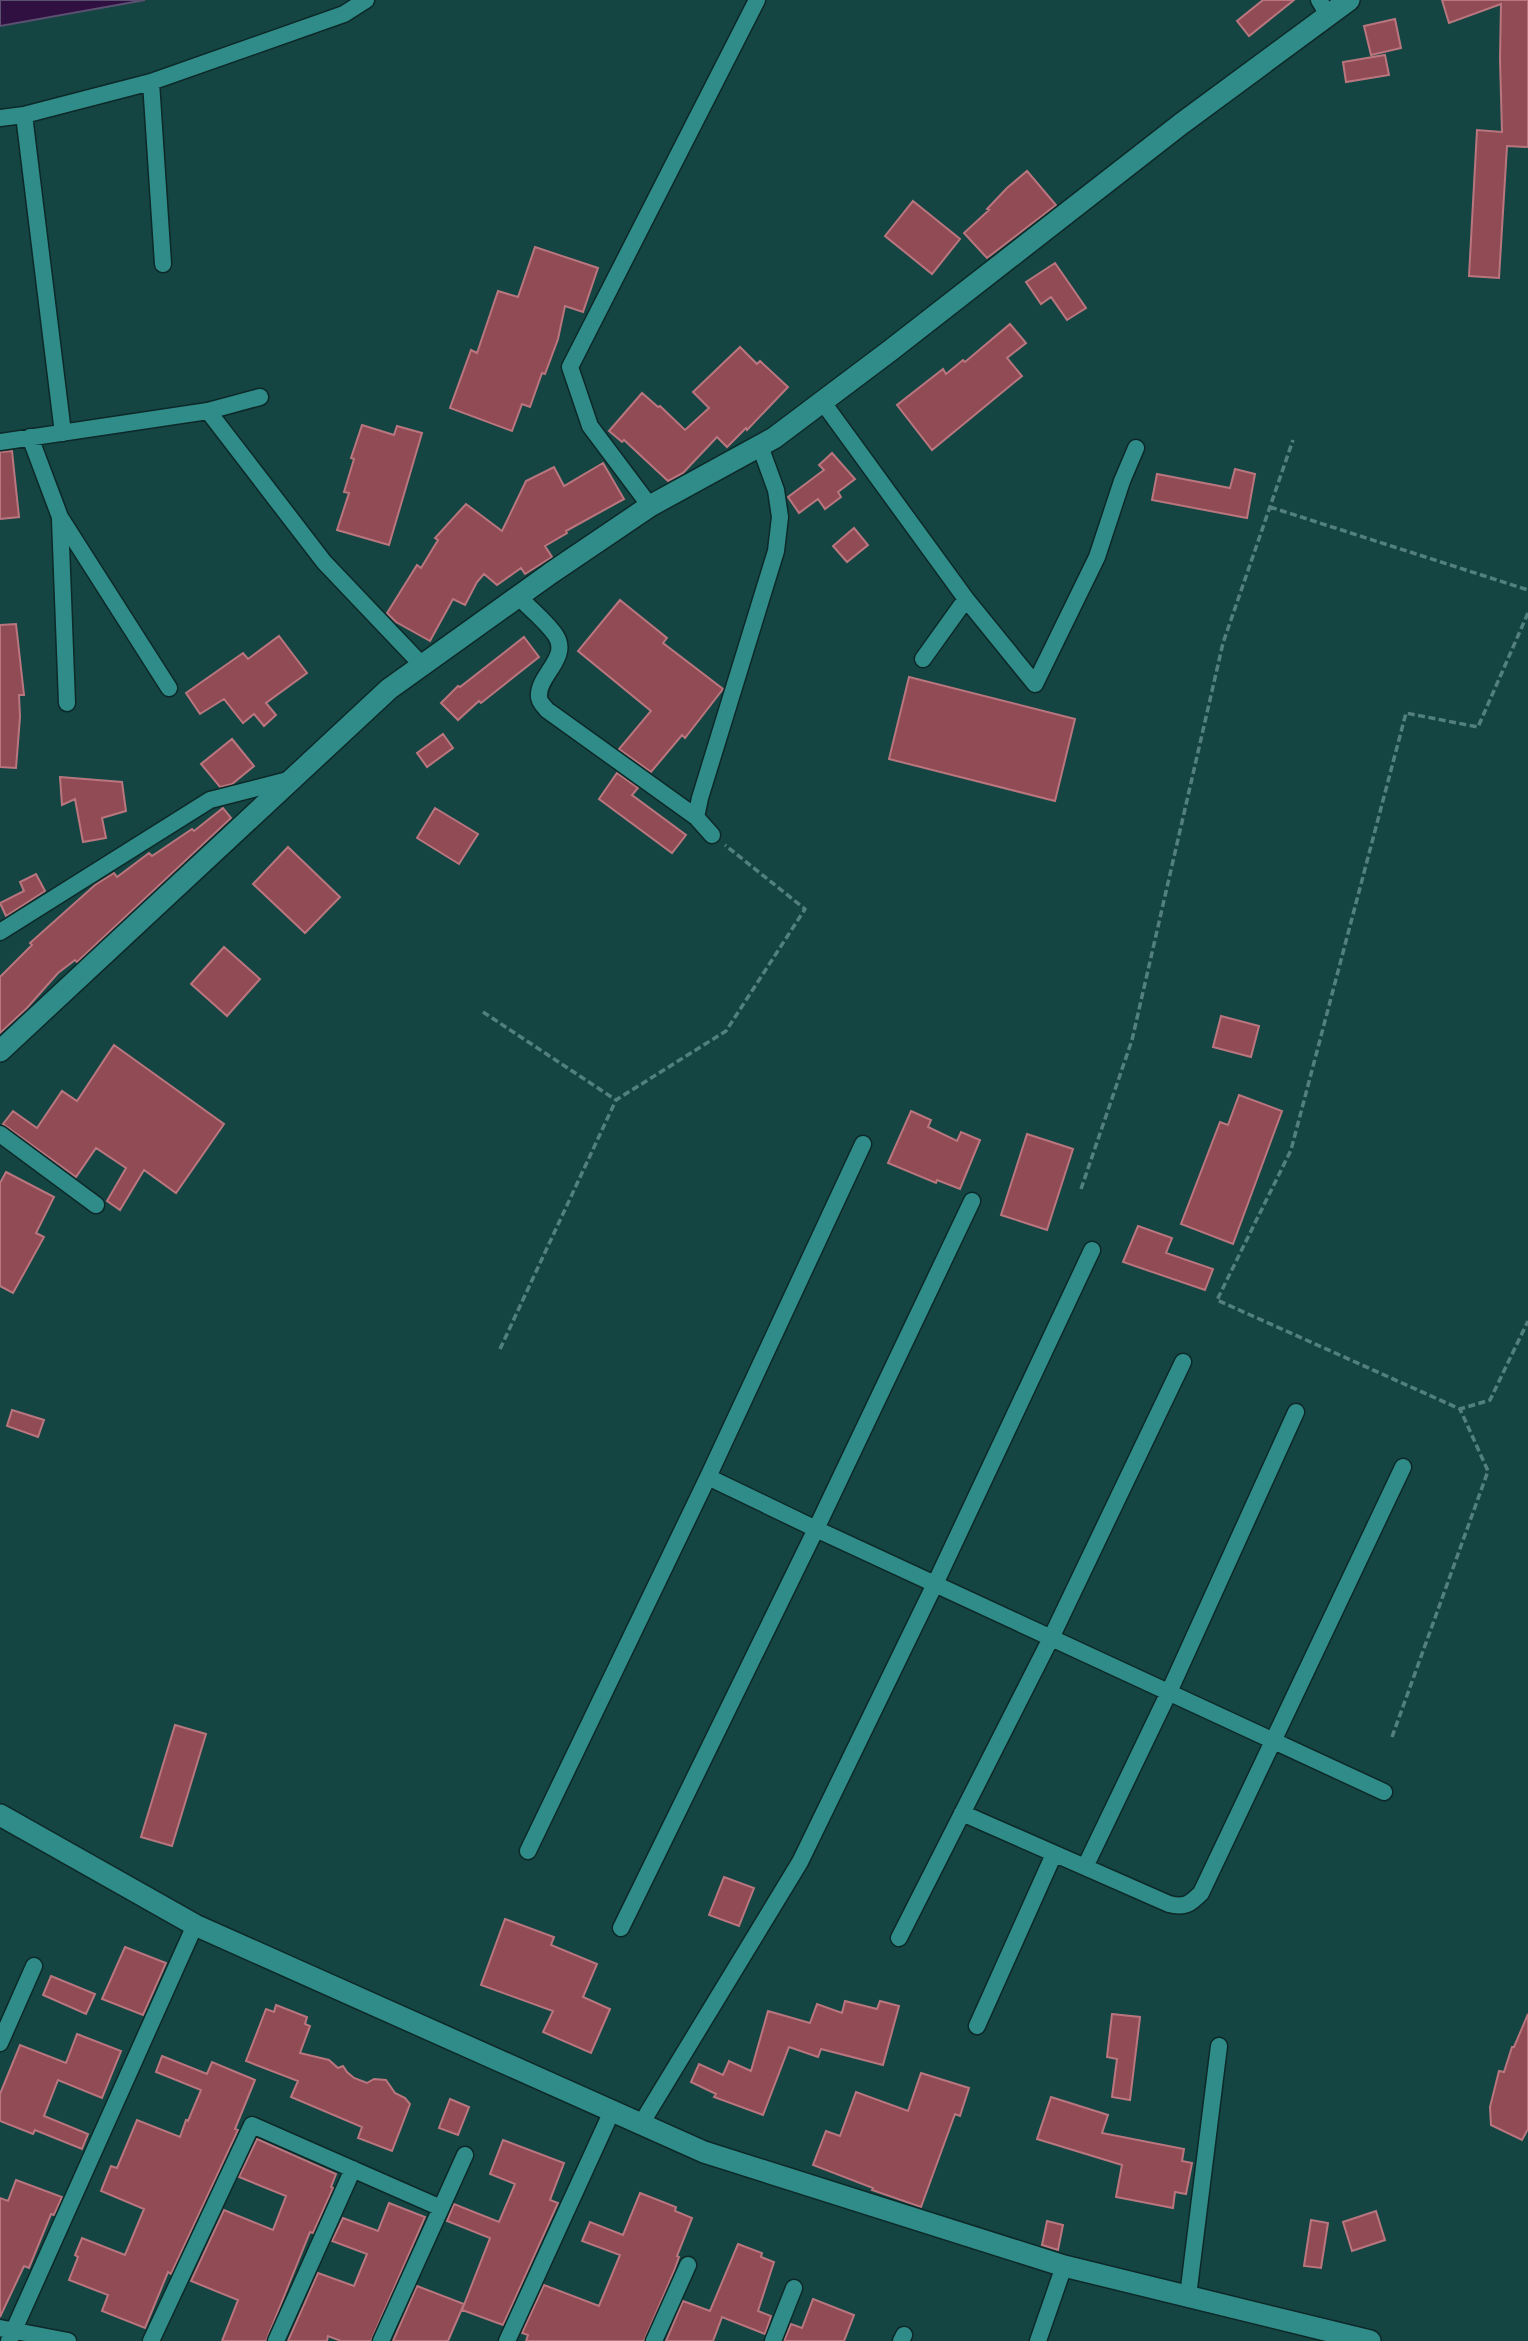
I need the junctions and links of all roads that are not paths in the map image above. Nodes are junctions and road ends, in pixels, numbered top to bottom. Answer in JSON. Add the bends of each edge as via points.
{"nodes":[{"id":1,"x":366,"y":0,"type":"edge"},
{"id":2,"x":757,"y":0,"type":"edge"},
{"id":3,"x":1349,"y":0,"type":"edge"},
{"id":4,"x":1323,"y":8,"type":"edge"},
{"id":5,"x":151,"y":82,"type":"junction"},
{"id":6,"x":24,"y":115,"type":"junction"},
{"id":7,"x":0,"y":118,"type":"edge"},
{"id":8,"x":163,"y":264,"type":"dead end"},
{"id":9,"x":260,"y":397,"type":"dead end"},
{"id":10,"x":822,"y":401,"type":"junction"},
{"id":11,"x":208,"y":411,"type":"junction"},
{"id":12,"x":63,"y":433,"type":"junction"},
{"id":13,"x":30,"y":438,"type":"junction"},
{"id":14,"x":0,"y":442,"type":"edge"},
{"id":15,"x":760,"y":446,"type":"junction"},
{"id":16,"x":1136,"y":447,"type":"dead end"},
{"id":17,"x":650,"y":506,"type":"junction"},
{"id":18,"x":60,"y":517,"type":"junction"},
{"id":19,"x":518,"y":596,"type":"junction"},
{"id":20,"x":966,"y":598,"type":"junction"},
{"id":21,"x":923,"y":659,"type":"dead end"},
{"id":22,"x":422,"y":665,"type":"junction"},
{"id":23,"x":169,"y":688,"type":"dead end"},
{"id":24,"x":67,"y":703,"type":"dead end"},
{"id":25,"x":292,"y":779,"type":"junction"},
{"id":26,"x":696,"y":817,"type":"junction"},
{"id":27,"x":712,"y":835,"type":"road end"},
{"id":28,"x":0,"y":932,"type":"edge"},
{"id":29,"x":0,"y":1051,"type":"edge"},
{"id":30,"x":0,"y":1134,"type":"edge"},
{"id":31,"x":863,"y":1144,"type":"dead end"},
{"id":32,"x":972,"y":1200,"type":"dead end"},
{"id":33,"x":96,"y":1205,"type":"dead end"},
{"id":34,"x":1092,"y":1250,"type":"dead end"},
{"id":35,"x":1183,"y":1362,"type":"dead end"},
{"id":36,"x":1296,"y":1412,"type":"dead end"},
{"id":37,"x":1403,"y":1466,"type":"dead end"},
{"id":38,"x":708,"y":1476,"type":"junction"},
{"id":39,"x":816,"y":1529,"type":"junction"},
{"id":40,"x":935,"y":1584,"type":"junction"},
{"id":41,"x":1051,"y":1638,"type":"junction"},
{"id":42,"x":1168,"y":1692,"type":"junction"},
{"id":43,"x":1275,"y":1741,"type":"junction"},
{"id":44,"x":1384,"y":1792,"type":"dead end"},
{"id":45,"x":962,"y":1813,"type":"junction"},
{"id":46,"x":0,"y":1815,"type":"edge"},
{"id":47,"x":528,"y":1851,"type":"dead end"},
{"id":48,"x":1054,"y":1854,"type":"junction"},
{"id":49,"x":1085,"y":1867,"type":"junction"},
{"id":50,"x":195,"y":1925,"type":"junction"},
{"id":51,"x":621,"y":1928,"type":"dead end"},
{"id":52,"x":899,"y":1938,"type":"dead end"},
{"id":53,"x":34,"y":1966,"type":"dead end"},
{"id":54,"x":977,"y":2025,"type":"dead end"},
{"id":55,"x":0,"y":2043,"type":"edge"},
{"id":56,"x":1219,"y":2046,"type":"dead end"},
{"id":57,"x":612,"y":2111,"type":"junction"},
{"id":58,"x":641,"y":2124,"type":"junction"},
{"id":59,"x":465,"y":2155,"type":"dead end"},
{"id":60,"x":353,"y":2169,"type":"junction"},
{"id":61,"x":441,"y":2208,"type":"junction"},
{"id":62,"x":688,"y":2264,"type":"dead end"},
{"id":63,"x":1064,"y":2266,"type":"junction"},
{"id":64,"x":794,"y":2288,"type":"dead end"},
{"id":65,"x":1188,"y":2296,"type":"junction"},
{"id":66,"x":7,"y":2333,"type":"edge"},
{"id":67,"x":68,"y":2341,"type":"edge"},
{"id":68,"x":151,"y":2341,"type":"edge"},
{"id":69,"x":276,"y":2341,"type":"edge"},
{"id":70,"x":381,"y":2341,"type":"edge"},
{"id":71,"x":507,"y":2341,"type":"edge"},
{"id":72,"x":654,"y":2341,"type":"edge"},
{"id":73,"x":773,"y":2341,"type":"edge"},
{"id":74,"x":1038,"y":2341,"type":"edge"},
{"id":75,"x":1370,"y":2341,"type":"edge"}],
"edges":[{"from":1,"to":5,"type":"street","via":[[345,14]]},
{"from":2,"to":17,"type":"street","via":[[570,367],[590,426]]},
{"from":3,"to":4,"type":"main road"},
{"from":4,"to":10,"type":"main road","via":[[1181,124]]},
{"from":5,"to":6,"type":"street"},
{"from":5,"to":8,"type":"street"},
{"from":6,"to":7,"type":"street"},
{"from":6,"to":12,"type":"street"},
{"from":9,"to":11,"type":"street"},
{"from":10,"to":15,"type":"main road"},
{"from":10,"to":20,"type":"street"},
{"from":11,"to":12,"type":"street"},
{"from":11,"to":22,"type":"street","via":[[324,562]]},
{"from":12,"to":13,"type":"street"},
{"from":13,"to":14,"type":"street"},
{"from":13,"to":18,"type":"street"},
{"from":15,"to":17,"type":"main road"},
{"from":15,"to":26,"type":"street","via":[[776,490],[780,517],[776,551]]},
{"from":16,"to":20,"type":"street","via":[[1097,557],[1035,684]]},
{"from":17,"to":19,"type":"main road"},
{"from":18,"to":23,"type":"street"},
{"from":18,"to":24,"type":"street"},
{"from":19,"to":22,"type":"main road"},
{"from":19,"to":26,"type":"street","via":[[557,637],[558,655],[539,692],[540,702]]},
{"from":20,"to":21,"type":"street"},
{"from":22,"to":25,"type":"main road","via":[[388,688]]},
{"from":25,"to":28,"type":"street","via":[[210,800]]},
{"from":25,"to":29,"type":"main road"},
{"from":26,"to":27,"type":"street"},
{"from":30,"to":33,"type":"street"},
{"from":31,"to":38,"type":"street"},
{"from":32,"to":39,"type":"street"},
{"from":34,"to":40,"type":"street"},
{"from":35,"to":41,"type":"street"},
{"from":36,"to":42,"type":"street"},
{"from":37,"to":43,"type":"street"},
{"from":38,"to":39,"type":"street"},
{"from":38,"to":47,"type":"street"},
{"from":39,"to":40,"type":"street"},
{"from":39,"to":51,"type":"street"},
{"from":40,"to":41,"type":"street"},
{"from":40,"to":58,"type":"street","via":[[800,1862]]},
{"from":41,"to":42,"type":"street"},
{"from":41,"to":45,"type":"street"},
{"from":42,"to":43,"type":"street"},
{"from":42,"to":49,"type":"street"},
{"from":43,"to":44,"type":"street"},
{"from":43,"to":49,"type":"street","via":[[1201,1893],[1189,1905],[1169,1904]]},
{"from":45,"to":48,"type":"street"},
{"from":45,"to":52,"type":"street"},
{"from":46,"to":50,"type":"main road"},
{"from":48,"to":49,"type":"street"},
{"from":48,"to":54,"type":"street"},
{"from":50,"to":57,"type":"main road"},
{"from":50,"to":66,"type":"street"},
{"from":53,"to":55,"type":"street"},
{"from":56,"to":65,"type":"street"},
{"from":57,"to":58,"type":"main road"},
{"from":57,"to":71,"type":"street"},
{"from":58,"to":63,"type":"main road","via":[[704,2152]]},
{"from":59,"to":61,"type":"street"},
{"from":60,"to":61,"type":"street"},
{"from":60,"to":68,"type":"street","via":[[252,2125]]},
{"from":60,"to":69,"type":"street"},
{"from":61,"to":70,"type":"street"},
{"from":62,"to":72,"type":"street"},
{"from":63,"to":65,"type":"main road"},
{"from":63,"to":74,"type":"street"},
{"from":64,"to":73,"type":"street"},
{"from":65,"to":75,"type":"main road"},
{"from":66,"to":67,"type":"street"}]}
